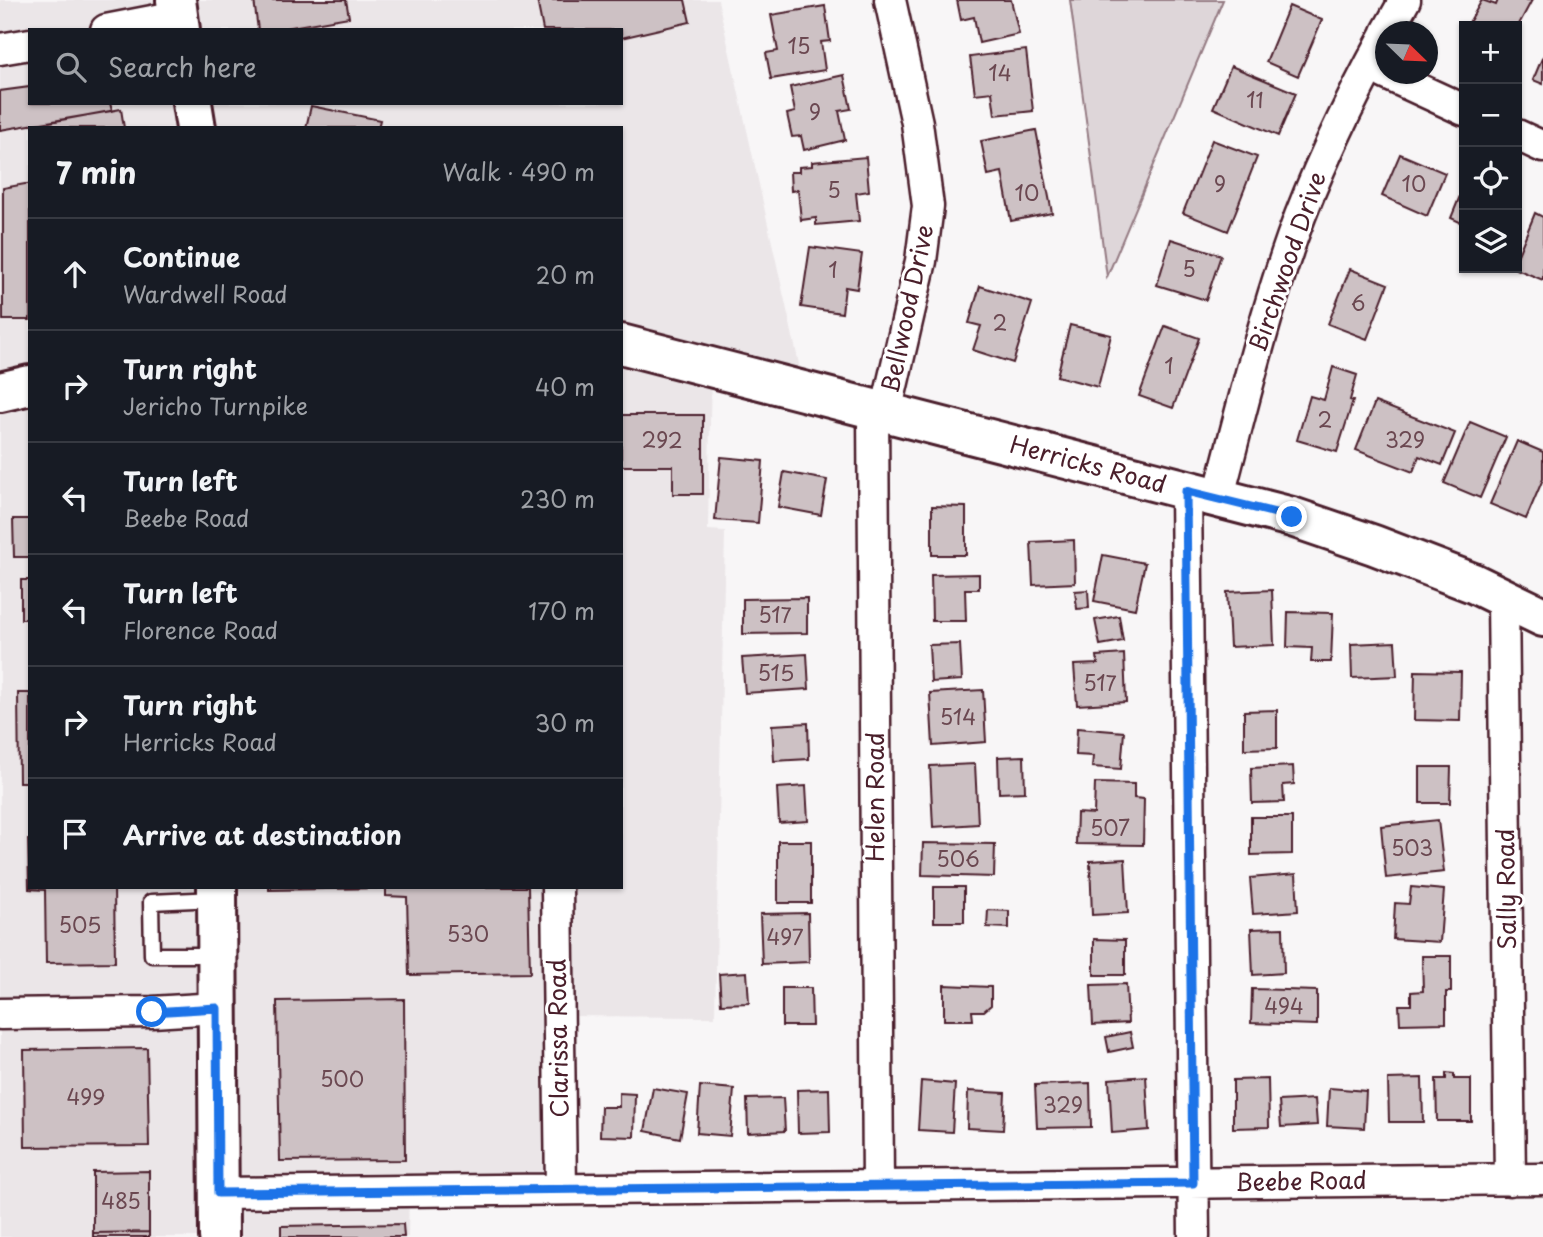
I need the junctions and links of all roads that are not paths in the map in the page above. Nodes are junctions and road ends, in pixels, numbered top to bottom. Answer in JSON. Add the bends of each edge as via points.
{"nodes":[{"id":1,"x":890,"y":0,"type":"edge"},
{"id":2,"x":1405,"y":0,"type":"edge"},
{"id":3,"x":178,"y":15,"type":"edge"},
{"id":4,"x":1393,"y":21,"type":"edge"},
{"id":5,"x":116,"y":28,"type":"edge"},
{"id":6,"x":28,"y":44,"type":"edge"},
{"id":7,"x":0,"y":49,"type":"edge"},
{"id":8,"x":1375,"y":78,"type":"edge"},
{"id":9,"x":1408,"y":84,"type":"edge"},
{"id":10,"x":192,"y":105,"type":"edge"},
{"id":11,"x":1459,"y":108,"type":"edge"},
{"id":12,"x":197,"y":126,"type":"edge"},
{"id":13,"x":1522,"y":137,"type":"edge"},
{"id":14,"x":1543,"y":147,"type":"edge"},
{"id":15,"x":623,"y":345,"type":"edge"},
{"id":16,"x":28,"y":385,"type":"edge"},
{"id":17,"x":0,"y":392,"type":"edge"},
{"id":18,"x":880,"y":410,"type":"junction"},
{"id":19,"x":1202,"y":495,"type":"junction"},
{"id":20,"x":1503,"y":599,"type":"junction"},
{"id":21,"x":1543,"y":617,"type":"edge"},
{"id":22,"x":557,"y":889,"type":"edge"},
{"id":23,"x":218,"y":893,"type":"edge"},
{"id":24,"x":218,"y":956,"type":"junction"},
{"id":25,"x":217,"y":1008,"type":"junction"},
{"id":26,"x":0,"y":1014,"type":"edge"},
{"id":27,"x":1510,"y":1180,"type":"junction"},
{"id":28,"x":1543,"y":1180,"type":"edge"},
{"id":29,"x":1193,"y":1183,"type":"junction"},
{"id":30,"x":878,"y":1186,"type":"junction"},
{"id":31,"x":561,"y":1189,"type":"junction"},
{"id":32,"x":218,"y":1193,"type":"junction"},
{"id":33,"x":219,"y":1237,"type":"edge"},
{"id":34,"x":1194,"y":1237,"type":"edge"}],
"edges":[{"from":1,"to":18,"type":"street","name":"Bellwood Drive","via":[[917,122],[928,206],[921,261]]},
{"from":2,"to":4,"type":"street","name":"Birchwood Drive"},
{"from":3,"to":5,"type":"street"},
{"from":6,"to":7,"type":"street"},
{"from":8,"to":19,"type":"street","name":"Birchwood Drive","via":[[1334,133]]},
{"from":9,"to":11,"type":"street"},
{"from":10,"to":12,"type":"main road"},
{"from":13,"to":14,"type":"street"},
{"from":15,"to":18,"type":"main road","name":"Herricks Road"},
{"from":16,"to":17,"type":"main road"},
{"from":18,"to":19,"type":"main road","name":"Herricks Road"},
{"from":18,"to":30,"type":"street","name":"Helen Road"},
{"from":19,"to":20,"type":"main road","name":"Herricks Road","via":[[1292,517],[1374,544]]},
{"from":19,"to":29,"type":"street","name":"Birchwood Drive"},
{"from":20,"to":21,"type":"main road","name":"Herricks Road"},
{"from":20,"to":27,"type":"street","name":"Sally Road"},
{"from":22,"to":31,"type":"street","name":"Clarissa Road"},
{"from":23,"to":24,"type":"main road"},
{"from":23,"to":24,"type":"lane","via":[[151,902],[152,956]]},
{"from":24,"to":25,"type":"main road"},
{"from":25,"to":26,"type":"street"},
{"from":25,"to":32,"type":"main road"},
{"from":27,"to":28,"type":"street","name":"Beebe Road"},
{"from":27,"to":29,"type":"street","name":"Beebe Road"},
{"from":29,"to":30,"type":"street","name":"Beebe Road"},
{"from":29,"to":34,"type":"street","name":"Birchwood Drive"},
{"from":30,"to":31,"type":"street","name":"Beebe Road"},
{"from":31,"to":32,"type":"street","name":"Beebe Road"},
{"from":32,"to":33,"type":"main road"}]}
